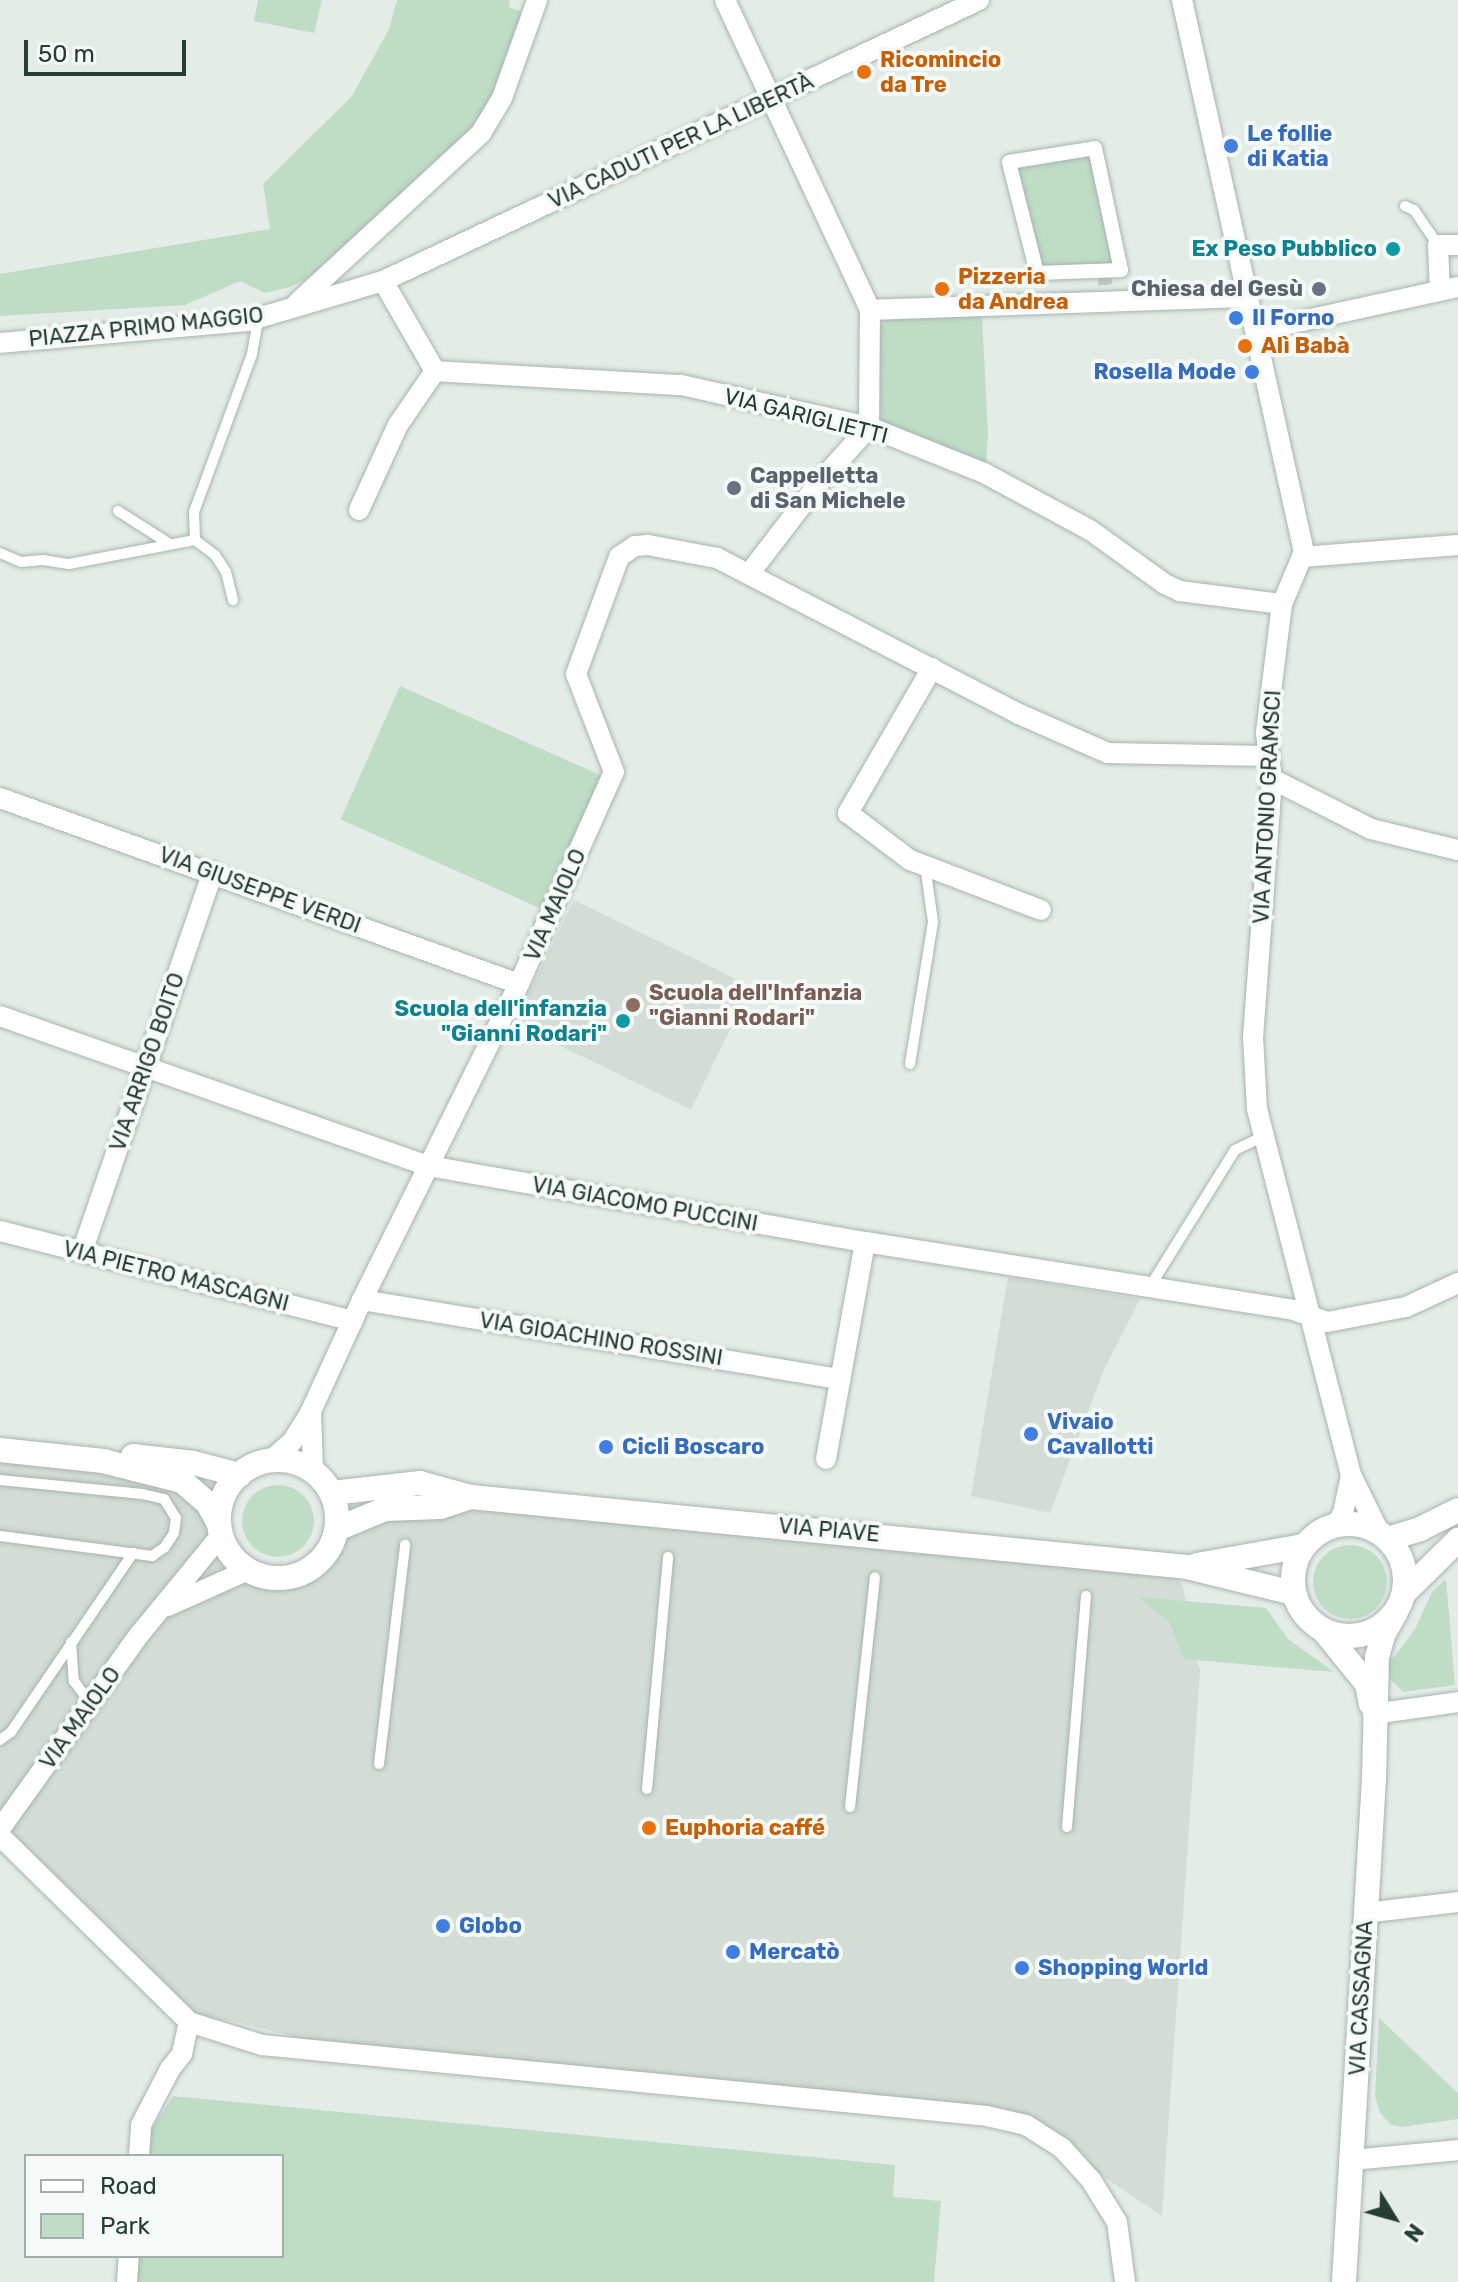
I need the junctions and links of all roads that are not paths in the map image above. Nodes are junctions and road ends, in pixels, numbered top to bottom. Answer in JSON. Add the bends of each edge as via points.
{"nodes":[{"id":1,"x":537,"y":0,"type":"edge"},
{"id":2,"x":725,"y":0,"type":"edge"},
{"id":3,"x":979,"y":0,"type":"edge"},
{"id":4,"x":1182,"y":0,"type":"edge"},
{"id":5,"x":772,"y":99,"type":"junction"},
{"id":6,"x":1009,"y":162,"type":"joint"},
{"id":7,"x":1405,"y":206,"type":"dead end"},
{"id":8,"x":1448,"y":245,"type":"edge"},
{"id":9,"x":383,"y":281,"type":"junction"},
{"id":10,"x":1449,"y":289,"type":"edge"},
{"id":11,"x":1249,"y":297,"type":"junction"},
{"id":12,"x":291,"y":308,"type":"junction"},
{"id":13,"x":870,"y":310,"type":"junction"},
{"id":14,"x":258,"y":319,"type":"junction"},
{"id":15,"x":1256,"y":331,"type":"junction"},
{"id":16,"x":0,"y":343,"type":"edge"},
{"id":17,"x":435,"y":371,"type":"junction"},
{"id":18,"x":869,"y":427,"type":"junction"},
{"id":19,"x":359,"y":510,"type":"dead end"},
{"id":20,"x":118,"y":511,"type":"dead end"},
{"id":21,"x":195,"y":540,"type":"junction"},
{"id":22,"x":168,"y":543,"type":"junction"},
{"id":23,"x":1458,"y":545,"type":"edge"},
{"id":24,"x":0,"y":553,"type":"edge"},
{"id":25,"x":1302,"y":557,"type":"junction"},
{"id":26,"x":749,"y":574,"type":"junction"},
{"id":27,"x":233,"y":600,"type":"dead end"},
{"id":28,"x":1282,"y":604,"type":"junction"},
{"id":29,"x":932,"y":668,"type":"junction"},
{"id":30,"x":1268,"y":756,"type":"junction"},
{"id":31,"x":1272,"y":779,"type":"junction"},
{"id":32,"x":0,"y":798,"type":"edge"},
{"id":33,"x":1458,"y":850,"type":"edge"},
{"id":34,"x":925,"y":865,"type":"junction"},
{"id":35,"x":213,"y":872,"type":"junction"},
{"id":36,"x":1041,"y":910,"type":"dead end"},
{"id":37,"x":519,"y":984,"type":"junction"},
{"id":38,"x":0,"y":1016,"type":"edge"},
{"id":39,"x":910,"y":1064,"type":"dead end"},
{"id":40,"x":144,"y":1069,"type":"junction"},
{"id":41,"x":1264,"y":1136,"type":"junction"},
{"id":42,"x":429,"y":1166,"type":"junction"},
{"id":43,"x":0,"y":1231,"type":"edge"},
{"id":44,"x":865,"y":1242,"type":"junction"},
{"id":45,"x":82,"y":1252,"type":"junction"},
{"id":46,"x":1458,"y":1283,"type":"edge"},
{"id":47,"x":1151,"y":1285,"type":"junction"},
{"id":48,"x":362,"y":1300,"type":"junction"},
{"id":49,"x":1310,"y":1316,"type":"junction"},
{"id":50,"x":353,"y":1321,"type":"junction"},
{"id":51,"x":841,"y":1379,"type":"junction"},
{"id":52,"x":311,"y":1411,"type":"junction"},
{"id":53,"x":0,"y":1450,"type":"edge"},
{"id":54,"x":30,"y":1453,"type":"junction"},
{"id":55,"x":826,"y":1459,"type":"dead end"},
{"id":56,"x":271,"y":1460,"type":"junction"},
{"id":57,"x":0,"y":1461,"type":"edge"},
{"id":58,"x":103,"y":1461,"type":"junction"},
{"id":59,"x":313,"y":1472,"type":"junction"},
{"id":60,"x":239,"y":1475,"type":"junction"},
{"id":61,"x":1351,"y":1475,"type":"junction"},
{"id":62,"x":0,"y":1480,"type":"edge"},
{"id":63,"x":332,"y":1493,"type":"junction"},
{"id":64,"x":471,"y":1497,"type":"junction"},
{"id":65,"x":1458,"y":1510,"type":"edge"},
{"id":66,"x":1336,"y":1525,"type":"junction"},
{"id":67,"x":220,"y":1529,"type":"junction"},
{"id":68,"x":337,"y":1529,"type":"junction"},
{"id":69,"x":0,"y":1536,"type":"edge"},
{"id":70,"x":1384,"y":1536,"type":"junction"},
{"id":71,"x":1458,"y":1540,"type":"edge"},
{"id":72,"x":405,"y":1545,"type":"dead end"},
{"id":73,"x":1304,"y":1546,"type":"junction"},
{"id":74,"x":133,"y":1553,"type":"junction"},
{"id":75,"x":668,"y":1557,"type":"dead end"},
{"id":76,"x":1187,"y":1567,"type":"junction"},
{"id":77,"x":248,"y":1570,"type":"junction"},
{"id":78,"x":875,"y":1577,"type":"dead end"},
{"id":79,"x":1294,"y":1593,"type":"junction"},
{"id":80,"x":1086,"y":1596,"type":"dead end"},
{"id":81,"x":1400,"y":1603,"type":"junction"},
{"id":82,"x":161,"y":1610,"type":"junction"},
{"id":83,"x":1324,"y":1631,"type":"junction"},
{"id":84,"x":71,"y":1642,"type":"junction"},
{"id":85,"x":1458,"y":1702,"type":"edge"},
{"id":86,"x":91,"y":1704,"type":"junction"},
{"id":87,"x":1373,"y":1714,"type":"junction"},
{"id":88,"x":0,"y":1740,"type":"edge"},
{"id":89,"x":379,"y":1764,"type":"dead end"},
{"id":90,"x":647,"y":1789,"type":"dead end"},
{"id":91,"x":850,"y":1807,"type":"dead end"},
{"id":92,"x":1067,"y":1827,"type":"dead end"},
{"id":93,"x":0,"y":1829,"type":"edge"},
{"id":94,"x":0,"y":1836,"type":"edge"},
{"id":95,"x":1458,"y":1902,"type":"edge"},
{"id":96,"x":1365,"y":1913,"type":"junction"},
{"id":97,"x":189,"y":2022,"type":"junction"},
{"id":98,"x":1458,"y":2150,"type":"edge"},
{"id":99,"x":139,"y":2154,"type":"edge"},
{"id":100,"x":1351,"y":2160,"type":"junction"},
{"id":101,"x":129,"y":2258,"type":"edge"},
{"id":102,"x":127,"y":2282,"type":"edge"},
{"id":103,"x":1125,"y":2282,"type":"edge"},
{"id":104,"x":1344,"y":2282,"type":"edge"}],
"edges":[{"from":1,"to":12,"type":"street","via":[[502,98],[481,133]]},
{"from":2,"to":5,"type":"street"},
{"from":3,"to":5,"type":"street","name":"VIA CADUTI PER LA LIBERTÀ"},
{"from":4,"to":11,"type":"street"},
{"from":5,"to":9,"type":"street","name":"VIA CADUTI PER LA LIBERTÀ"},
{"from":5,"to":13,"type":"street"},
{"from":6,"to":6,"type":"street","via":[[1095,148],[1121,270],[1037,273]]},
{"from":7,"to":8,"type":"lane"},
{"from":8,"to":10,"type":"street"},
{"from":9,"to":12,"type":"street","name":"PIAZZA PRIMO MAGGIO"},
{"from":9,"to":17,"type":"street"},
{"from":10,"to":15,"type":"street"},
{"from":11,"to":13,"type":"street"},
{"from":11,"to":15,"type":"street"},
{"from":12,"to":14,"type":"street","name":"PIAZZA PRIMO MAGGIO"},
{"from":13,"to":18,"type":"street"},
{"from":14,"to":16,"type":"street","name":"PIAZZA PRIMO MAGGIO"},
{"from":14,"to":21,"type":"lane","via":[[252,354],[194,512]]},
{"from":15,"to":25,"type":"street"},
{"from":17,"to":18,"type":"street","name":"VIA GARIGLIETTI","via":[[681,385]]},
{"from":17,"to":19,"type":"street","via":[[398,425]]},
{"from":18,"to":26,"type":"street"},
{"from":18,"to":28,"type":"street","name":"VIA GARIGLIETTI","via":[[1011,487],[1090,530],[1180,591]]},
{"from":20,"to":22,"type":"lane"},
{"from":21,"to":22,"type":"lane"},
{"from":21,"to":27,"type":"lane","via":[[226,572]]},
{"from":22,"to":24,"type":"lane","via":[[69,564],[21,562]]},
{"from":23,"to":25,"type":"street"},
{"from":25,"to":28,"type":"street","name":"VIA ANTONIO GRAMSCI"},
{"from":26,"to":29,"type":"street","name":"VIA MAIOLO"},
{"from":26,"to":37,"type":"street","name":"VIA MAIOLO","via":[[717,558],[648,545],[635,546],[619,557],[576,674],[614,772]]},
{"from":28,"to":30,"type":"street","name":"VIA ANTONIO GRAMSCI","via":[[1266,733]]},
{"from":29,"to":30,"type":"street","name":"VIA MAIOLO","via":[[1108,753]]},
{"from":29,"to":34,"type":"street","via":[[848,813],[910,860]]},
{"from":30,"to":31,"type":"street","name":"VIA ANTONIO GRAMSCI"},
{"from":31,"to":33,"type":"street","via":[[1371,829]]},
{"from":31,"to":41,"type":"street","name":"VIA ANTONIO GRAMSCI","via":[[1253,1037]]},
{"from":32,"to":35,"type":"street","name":"VIA GIUSEPPE VERDI"},
{"from":34,"to":36,"type":"street"},
{"from":34,"to":39,"type":"lane","via":[[933,922]]},
{"from":35,"to":37,"type":"street","name":"VIA GIUSEPPE VERDI"},
{"from":35,"to":40,"type":"street","name":"VIA ARRIGO BOITO"},
{"from":37,"to":42,"type":"street","name":"VIA MAIOLO"},
{"from":38,"to":40,"type":"street","name":"VIA GIACOMO PUCCINI"},
{"from":40,"to":42,"type":"street","name":"VIA GIACOMO PUCCINI"},
{"from":40,"to":45,"type":"street","name":"VIA ARRIGO BOITO"},
{"from":41,"to":47,"type":"lane","via":[[1235,1150]]},
{"from":41,"to":49,"type":"street","name":"VIA ANTONIO GRAMSCI"},
{"from":42,"to":44,"type":"street","name":"VIA GIACOMO PUCCINI"},
{"from":42,"to":48,"type":"street","name":"VIA MAIOLO"},
{"from":43,"to":45,"type":"street","name":"VIA PIETRO MASCAGNI"},
{"from":44,"to":47,"type":"street","name":"VIA GIACOMO PUCCINI"},
{"from":44,"to":51,"type":"street"},
{"from":45,"to":50,"type":"street","name":"VIA PIETRO MASCAGNI"},
{"from":46,"to":49,"type":"street","name":"VIA GIACOMO PUCCINI","via":[[1378,1314],[1327,1322]]},
{"from":47,"to":49,"type":"street","name":"VIA GIACOMO PUCCINI"},
{"from":48,"to":50,"type":"street","name":"VIA MAIOLO"},
{"from":48,"to":51,"type":"street","name":"VIA GIOACHINO ROSSINI"},
{"from":49,"to":61,"type":"street","name":"VIA ANTONIO GRAMSCI"},
{"from":50,"to":52,"type":"street","name":"VIA MAIOLO"},
{"from":51,"to":55,"type":"street"},
{"from":52,"to":56,"type":"street","name":"VIA MAIOLO","via":[[292,1442]]},
{"from":52,"to":59,"type":"street","name":"VIA MAIOLO"},
{"from":53,"to":54,"type":"main road"},
{"from":54,"to":57,"type":"lane"},
{"from":54,"to":58,"type":"main road"},
{"from":56,"to":59,"type":"main road"},
{"from":56,"to":60,"type":"main road"},
{"from":58,"to":60,"type":"main road","via":[[137,1455]]},
{"from":58,"to":67,"type":"main road","via":[[182,1481],[208,1504]]},
{"from":59,"to":63,"type":"main road"},
{"from":60,"to":67,"type":"main road","via":[[221,1505]]},
{"from":61,"to":66,"type":"street","name":"VIA ANTONIO GRAMSCI"},
{"from":61,"to":70,"type":"street","name":"VIA ANTONIO GRAMSCI"},
{"from":62,"to":74,"type":"lane","via":[[164,1499],[176,1518],[174,1533],[152,1556]]},
{"from":63,"to":64,"type":"main road","name":"VIA PIAVE","via":[[420,1483]]},
{"from":63,"to":68,"type":"main road"},
{"from":64,"to":68,"type":"main road","name":"VIA PIAVE","via":[[440,1507],[385,1509]]},
{"from":64,"to":76,"type":"main road","name":"VIA PIAVE"},
{"from":65,"to":70,"type":"main road","via":[[1420,1529]]},
{"from":66,"to":70,"type":"main road","via":[[1351,1523]]},
{"from":66,"to":73,"type":"main road"},
{"from":67,"to":77,"type":"main road","via":[[234,1558]]},
{"from":67,"to":82,"type":"street","name":"VIA MAIOLO"},
{"from":68,"to":77,"type":"main road","via":[[318,1563],[302,1573],[276,1578]]},
{"from":69,"to":74,"type":"lane"},
{"from":70,"to":81,"type":"main road","via":[[1401,1558]]},
{"from":71,"to":81,"type":"main road"},
{"from":72,"to":89,"type":"lane"},
{"from":73,"to":76,"type":"main road","name":"VIA PIAVE"},
{"from":73,"to":79,"type":"main road","via":[[1296,1560]]},
{"from":74,"to":84,"type":"lane"},
{"from":75,"to":90,"type":"lane"},
{"from":76,"to":79,"type":"main road","name":"VIA PIAVE"},
{"from":77,"to":82,"type":"street","name":"VIA MAIOLO"},
{"from":78,"to":91,"type":"lane"},
{"from":79,"to":83,"type":"main road","via":[[1310,1622]]},
{"from":80,"to":92,"type":"lane"},
{"from":81,"to":83,"type":"main road","via":[[1371,1632],[1339,1636]]},
{"from":81,"to":87,"type":"main road","name":"VIA CASSAGNA","via":[[1377,1654]]},
{"from":82,"to":86,"type":"street","name":"VIA MAIOLO"},
{"from":83,"to":87,"type":"main road","name":"VIA CASSAGNA","via":[[1367,1684]]},
{"from":84,"to":86,"type":"lane","via":[[74,1681]]},
{"from":84,"to":88,"type":"lane","via":[[11,1732]]},
{"from":85,"to":87,"type":"street"},
{"from":86,"to":93,"type":"street","name":"VIA MAIOLO"},
{"from":87,"to":96,"type":"main road","name":"VIA CASSAGNA"},
{"from":94,"to":97,"type":"street"},
{"from":95,"to":96,"type":"street"},
{"from":96,"to":100,"type":"main road","name":"VIA CASSAGNA"},
{"from":97,"to":99,"type":"street","via":[[182,2054],[141,2125]]},
{"from":97,"to":103,"type":"street","via":[[262,2045],[987,2116],[1026,2125],[1062,2148],[1091,2180],[1117,2222]]},
{"from":98,"to":100,"type":"street"},
{"from":100,"to":104,"type":"main road","name":"VIA CASSAGNA"},
{"from":101,"to":102,"type":"street"}]}
